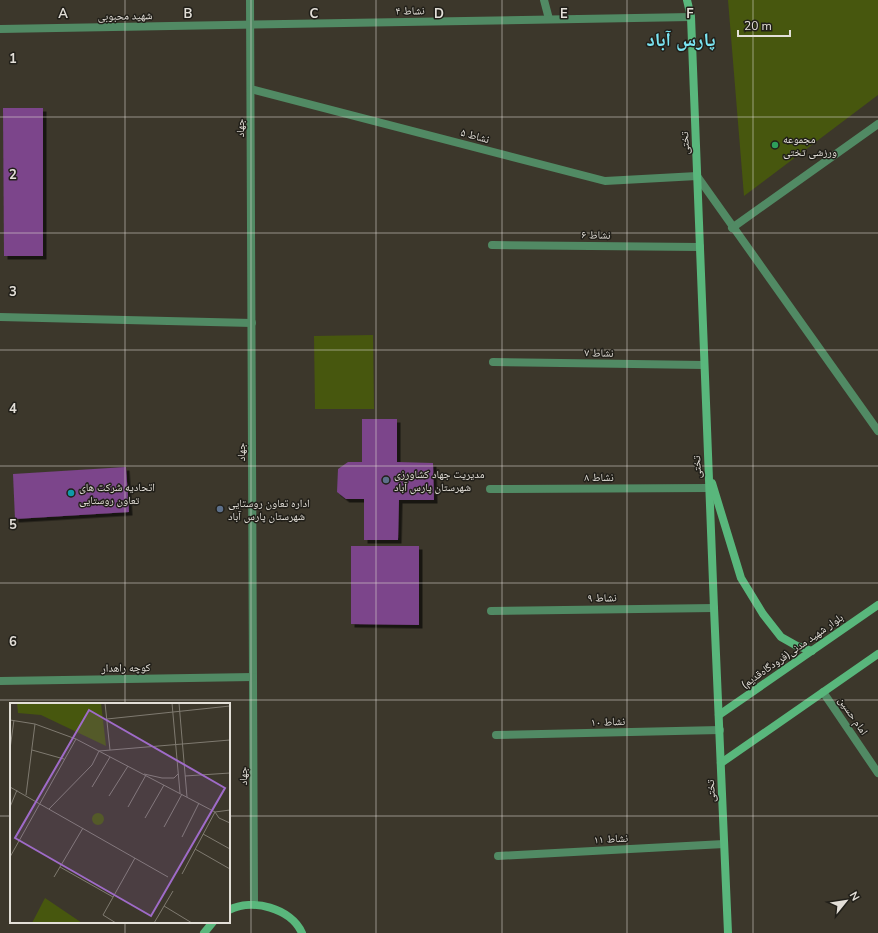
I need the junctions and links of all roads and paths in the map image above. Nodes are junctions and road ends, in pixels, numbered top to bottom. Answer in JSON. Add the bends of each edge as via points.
{"nodes":[{"id":1,"x":250,"y":0,"type":"edge"},
{"id":2,"x":544,"y":0,"type":"edge"},
{"id":3,"x":688,"y":0,"type":"edge"},
{"id":4,"x":691,"y":17,"type":"junction"},
{"id":5,"x":549,"y":19,"type":"junction"},
{"id":6,"x":251,"y":24,"type":"junction"},
{"id":7,"x":0,"y":29,"type":"edge"},
{"id":8,"x":251,"y":89,"type":"junction"},
{"id":9,"x":878,"y":124,"type":"edge"},
{"id":10,"x":697,"y":176,"type":"junction"},
{"id":11,"x":732,"y":228,"type":"junction"},
{"id":12,"x":492,"y":246,"type":"dead end"},
{"id":13,"x":700,"y":247,"type":"junction"},
{"id":14,"x":0,"y":317,"type":"edge"},
{"id":15,"x":252,"y":323,"type":"junction"},
{"id":16,"x":493,"y":362,"type":"dead end"},
{"id":17,"x":704,"y":365,"type":"junction"},
{"id":18,"x":878,"y":431,"type":"edge"},
{"id":19,"x":709,"y":473,"type":"junction"},
{"id":20,"x":709,"y":488,"type":"junction"},
{"id":21,"x":490,"y":489,"type":"dead end"},
{"id":22,"x":878,"y":605,"type":"edge"},
{"id":23,"x":714,"y":608,"type":"junction"},
{"id":24,"x":491,"y":611,"type":"dead end"},
{"id":25,"x":812,"y":651,"type":"junction"},
{"id":26,"x":878,"y":654,"type":"edge"},
{"id":27,"x":253,"y":677,"type":"junction"},
{"id":28,"x":0,"y":681,"type":"edge"},
{"id":29,"x":823,"y":692,"type":"junction"},
{"id":30,"x":719,"y":715,"type":"junction"},
{"id":31,"x":720,"y":730,"type":"junction"},
{"id":32,"x":496,"y":736,"type":"dead end"},
{"id":33,"x":720,"y":763,"type":"junction"},
{"id":34,"x":878,"y":773,"type":"edge"},
{"id":35,"x":724,"y":844,"type":"junction"},
{"id":36,"x":498,"y":856,"type":"dead end"},
{"id":37,"x":254,"y":904,"type":"junction"},
{"id":38,"x":230,"y":909,"type":"edge"},
{"id":39,"x":212,"y":923,"type":"edge"},
{"id":40,"x":204,"y":933,"type":"edge"},
{"id":41,"x":302,"y":933,"type":"edge"},
{"id":42,"x":728,"y":933,"type":"edge"}],
"edges":[{"from":1,"to":6,"type":"street","name":"جهاد"},
{"from":2,"to":5,"type":"street"},
{"from":3,"to":4,"type":"street","name":"تختی"},
{"from":4,"to":5,"type":"street","name":"نشاط ۴"},
{"from":4,"to":10,"type":"street","name":"تختی"},
{"from":5,"to":6,"type":"street","name":"نشاط ۴"},
{"from":6,"to":7,"type":"street","name":"شهید محبوبی"},
{"from":6,"to":8,"type":"street","name":"جهاد"},
{"from":8,"to":10,"type":"street","name":"نشاط ۵","via":[[605,181]]},
{"from":8,"to":15,"type":"street","name":"جهاد"},
{"from":9,"to":11,"type":"street"},
{"from":10,"to":11,"type":"street"},
{"from":10,"to":13,"type":"street","name":"تختی"},
{"from":11,"to":18,"type":"street"},
{"from":12,"to":13,"type":"street","name":"نشاط ۶"},
{"from":13,"to":17,"type":"street","name":"تختی"},
{"from":14,"to":15,"type":"street"},
{"from":15,"to":27,"type":"street","name":"جهاد"},
{"from":16,"to":17,"type":"street","name":"نشاط ۷"},
{"from":17,"to":19,"type":"street","name":"تختی"},
{"from":19,"to":20,"type":"street","name":"تختی"},
{"from":19,"to":25,"type":"street","via":[[741,578],[780,637]]},
{"from":20,"to":21,"type":"street","name":"نشاط ۸"},
{"from":20,"to":23,"type":"street","name":"تختی"},
{"from":22,"to":25,"type":"street","name":"بلوار شهید مدنی(فرودگاه‌قدیم)"},
{"from":23,"to":24,"type":"street","name":"نشاط ۹"},
{"from":23,"to":30,"type":"street","name":"تختی"},
{"from":25,"to":30,"type":"street","name":"بلوار شهید مدنی(فرودگاه‌قدیم)"},
{"from":26,"to":29,"type":"street"},
{"from":27,"to":28,"type":"street","name":"کوچه راهدار"},
{"from":27,"to":37,"type":"street","name":"جهاد"},
{"from":29,"to":33,"type":"street"},
{"from":29,"to":34,"type":"street","name":"امام حسین"},
{"from":30,"to":31,"type":"street","name":"تختی"},
{"from":31,"to":32,"type":"street","name":"نشاط ۱۰"},
{"from":31,"to":33,"type":"street","name":"تختی"},
{"from":33,"to":35,"type":"street","name":"تختی"},
{"from":35,"to":36,"type":"street","name":"نشاط ۱۱"},
{"from":35,"to":42,"type":"street","name":"تختی"},
{"from":37,"to":38,"type":"street"},
{"from":37,"to":41,"type":"street","via":[[272,907],[288,916]]},
{"from":39,"to":40,"type":"street"}]}
